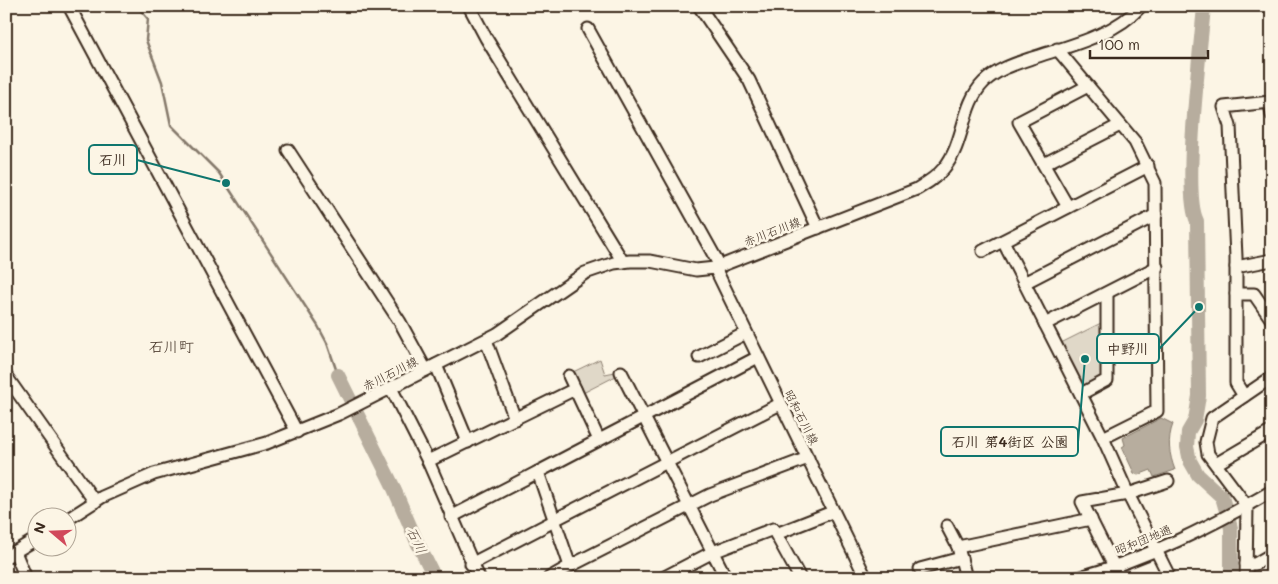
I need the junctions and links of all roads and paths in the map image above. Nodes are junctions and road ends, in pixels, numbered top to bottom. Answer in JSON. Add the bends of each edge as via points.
{"nodes":[{"id":1,"x":69,"y":6,"type":"edge"},
{"id":2,"x":469,"y":6,"type":"edge"},
{"id":3,"x":699,"y":6,"type":"edge"},
{"id":4,"x":1141,"y":6,"type":"edge"},
{"id":5,"x":588,"y":29,"type":"dead end"},
{"id":6,"x":1057,"y":49,"type":"junction"},
{"id":7,"x":1088,"y":86,"type":"junction"},
{"id":8,"x":1272,"y":115,"type":"edge"},
{"id":9,"x":1120,"y":125,"type":"junction"},
{"id":10,"x":288,"y":150,"type":"dead end"},
{"id":11,"x":1044,"y":164,"type":"junction"},
{"id":12,"x":1148,"y":166,"type":"junction"},
{"id":13,"x":1068,"y":207,"type":"junction"},
{"id":14,"x":1156,"y":215,"type":"junction"},
{"id":15,"x":818,"y":228,"type":"junction"},
{"id":16,"x":1003,"y":241,"type":"junction"},
{"id":17,"x":983,"y":251,"type":"dead end"},
{"id":18,"x":1272,"y":260,"type":"edge"},
{"id":19,"x":622,"y":262,"type":"junction"},
{"id":20,"x":718,"y":267,"type":"junction"},
{"id":21,"x":1157,"y":267,"type":"junction"},
{"id":22,"x":1236,"y":267,"type":"junction"},
{"id":23,"x":1024,"y":283,"type":"junction"},
{"id":24,"x":1107,"y":294,"type":"junction"},
{"id":25,"x":1236,"y":294,"type":"junction"},
{"id":26,"x":1272,"y":320,"type":"edge"},
{"id":27,"x":1046,"y":324,"type":"junction"},
{"id":28,"x":746,"y":333,"type":"junction"},
{"id":29,"x":486,"y":340,"type":"junction"},
{"id":30,"x":699,"y":357,"type":"dead end"},
{"id":31,"x":758,"y":357,"type":"junction"},
{"id":32,"x":431,"y":367,"type":"junction"},
{"id":33,"x":621,"y":372,"type":"dead end"},
{"id":34,"x":6,"y":376,"type":"edge"},
{"id":35,"x":569,"y":376,"type":"dead end"},
{"id":36,"x":1272,"y":377,"type":"edge"},
{"id":37,"x":390,"y":388,"type":"junction"},
{"id":38,"x":575,"y":389,"type":"junction"},
{"id":39,"x":1081,"y":394,"type":"junction"},
{"id":40,"x":1244,"y":396,"type":"junction"},
{"id":41,"x":780,"y":404,"type":"junction"},
{"id":42,"x":644,"y":417,"type":"junction"},
{"id":43,"x":514,"y":419,"type":"junction"},
{"id":44,"x":1272,"y":431,"type":"edge"},
{"id":45,"x":297,"y":432,"type":"junction"},
{"id":46,"x":1103,"y":438,"type":"junction"},
{"id":47,"x":599,"y":440,"type":"junction"},
{"id":48,"x":468,"y":442,"type":"junction"},
{"id":49,"x":808,"y":458,"type":"junction"},
{"id":50,"x":428,"y":461,"type":"junction"},
{"id":51,"x":666,"y":462,"type":"junction"},
{"id":52,"x":1216,"y":464,"type":"junction"},
{"id":53,"x":538,"y":472,"type":"junction"},
{"id":54,"x":1168,"y":481,"type":"dead end"},
{"id":55,"x":1272,"y":491,"type":"edge"},
{"id":56,"x":1128,"y":494,"type":"junction"},
{"id":57,"x":95,"y":502,"type":"junction"},
{"id":58,"x":689,"y":506,"type":"junction"},
{"id":59,"x":1242,"y":509,"type":"junction"},
{"id":60,"x":78,"y":513,"type":"edge"},
{"id":61,"x":827,"y":514,"type":"dead end"},
{"id":62,"x":451,"y":517,"type":"junction"},
{"id":63,"x":1091,"y":519,"type":"junction"},
{"id":64,"x":554,"y":521,"type":"junction"},
{"id":65,"x":947,"y":526,"type":"dead end"},
{"id":66,"x":776,"y":534,"type":"junction"},
{"id":67,"x":28,"y":544,"type":"edge"},
{"id":68,"x":1157,"y":550,"type":"junction"},
{"id":69,"x":713,"y":552,"type":"junction"},
{"id":70,"x":959,"y":553,"type":"junction"},
{"id":71,"x":1272,"y":554,"type":"edge"},
{"id":72,"x":11,"y":555,"type":"edge"},
{"id":73,"x":471,"y":564,"type":"junction"},
{"id":74,"x":1246,"y":564,"type":"junction"},
{"id":75,"x":570,"y":566,"type":"junction"},
{"id":76,"x":1114,"y":566,"type":"junction"},
{"id":77,"x":920,"y":569,"type":"dead end"},
{"id":78,"x":26,"y":578,"type":"edge"},
{"id":79,"x":479,"y":578,"type":"edge"},
{"id":80,"x":549,"y":578,"type":"edge"},
{"id":81,"x":663,"y":578,"type":"edge"},
{"id":82,"x":726,"y":578,"type":"edge"},
{"id":83,"x":800,"y":578,"type":"edge"},
{"id":84,"x":866,"y":578,"type":"edge"},
{"id":85,"x":966,"y":578,"type":"edge"},
{"id":86,"x":1077,"y":578,"type":"edge"},
{"id":87,"x":1120,"y":578,"type":"edge"},
{"id":88,"x":1170,"y":578,"type":"edge"},
{"id":89,"x":1246,"y":578,"type":"edge"}],
"edges":[{"from":1,"to":45,"type":"street"},
{"from":2,"to":19,"type":"street"},
{"from":3,"to":15,"type":"street","via":[[749,80]]},
{"from":4,"to":6,"type":"street","name":"赤川石川線","via":[[1118,25]]},
{"from":5,"to":20,"type":"street","name":"昭和石川線"},
{"from":6,"to":7,"type":"street"},
{"from":6,"to":15,"type":"street","name":"赤川石川線","via":[[1005,68],[984,83],[968,108],[954,153],[936,177],[917,189]]},
{"from":7,"to":9,"type":"street"},
{"from":7,"to":11,"type":"street","via":[[1019,122]]},
{"from":8,"to":22,"type":"street","via":[[1270,102],[1224,107],[1230,126]]},
{"from":9,"to":11,"type":"street"},
{"from":9,"to":12,"type":"street","via":[[1135,142]]},
{"from":10,"to":32,"type":"street"},
{"from":11,"to":13,"type":"street"},
{"from":12,"to":13,"type":"street"},
{"from":12,"to":14,"type":"street","via":[[1155,183]]},
{"from":13,"to":16,"type":"street"},
{"from":14,"to":21,"type":"street"},
{"from":14,"to":23,"type":"street"},
{"from":15,"to":20,"type":"street","name":"赤川石川線"},
{"from":16,"to":17,"type":"street"},
{"from":16,"to":23,"type":"street"},
{"from":18,"to":22,"type":"street"},
{"from":19,"to":20,"type":"street","name":"赤川石川線","via":[[650,261],[696,270]]},
{"from":19,"to":29,"type":"street","name":"赤川石川線","via":[[585,273]]},
{"from":20,"to":28,"type":"street","name":"昭和石川線"},
{"from":21,"to":24,"type":"street"},
{"from":21,"to":46,"type":"street","via":[[1157,411]]},
{"from":22,"to":25,"type":"street"},
{"from":23,"to":27,"type":"street"},
{"from":24,"to":27,"type":"street"},
{"from":24,"to":39,"type":"street","via":[[1107,380]]},
{"from":25,"to":26,"type":"street","via":[[1254,294]]},
{"from":25,"to":40,"type":"street","via":[[1236,383]]},
{"from":27,"to":39,"type":"street"},
{"from":28,"to":30,"type":"street"},
{"from":28,"to":31,"type":"street","name":"昭和石川線"},
{"from":29,"to":32,"type":"street","name":"赤川石川線"},
{"from":29,"to":43,"type":"street"},
{"from":31,"to":41,"type":"street","name":"昭和石川線"},
{"from":31,"to":42,"type":"street"},
{"from":32,"to":37,"type":"street","name":"赤川石川線"},
{"from":32,"to":48,"type":"street"},
{"from":33,"to":42,"type":"street"},
{"from":34,"to":57,"type":"street"},
{"from":35,"to":38,"type":"street"},
{"from":36,"to":40,"type":"street"},
{"from":37,"to":45,"type":"street","name":"赤川石川線"},
{"from":37,"to":50,"type":"street"},
{"from":38,"to":43,"type":"street"},
{"from":38,"to":47,"type":"street"},
{"from":39,"to":46,"type":"street"},
{"from":40,"to":52,"type":"street","via":[[1212,418],[1207,448]]},
{"from":41,"to":49,"type":"street","name":"昭和石川線"},
{"from":41,"to":51,"type":"street"},
{"from":42,"to":47,"type":"street"},
{"from":42,"to":51,"type":"street"},
{"from":43,"to":48,"type":"street"},
{"from":44,"to":52,"type":"street"},
{"from":45,"to":57,"type":"street","via":[[154,474]]},
{"from":46,"to":56,"type":"street"},
{"from":47,"to":53,"type":"street"},
{"from":48,"to":50,"type":"street"},
{"from":49,"to":58,"type":"street"},
{"from":49,"to":84,"type":"street","name":"昭和石川線"},
{"from":50,"to":62,"type":"street"},
{"from":51,"to":58,"type":"street"},
{"from":51,"to":64,"type":"street"},
{"from":52,"to":59,"type":"street"},
{"from":53,"to":62,"type":"street"},
{"from":53,"to":64,"type":"street"},
{"from":54,"to":56,"type":"street"},
{"from":55,"to":59,"type":"street"},
{"from":56,"to":63,"type":"street","via":[[1082,502]]},
{"from":56,"to":68,"type":"street"},
{"from":57,"to":60,"type":"street"},
{"from":58,"to":69,"type":"street"},
{"from":58,"to":75,"type":"street"},
{"from":59,"to":68,"type":"street","name":"昭和団地通"},
{"from":59,"to":74,"type":"street"},
{"from":61,"to":66,"type":"street"},
{"from":62,"to":73,"type":"street"},
{"from":63,"to":70,"type":"street"},
{"from":63,"to":76,"type":"street"},
{"from":64,"to":73,"type":"street"},
{"from":64,"to":75,"type":"street"},
{"from":65,"to":70,"type":"street"},
{"from":66,"to":69,"type":"street","via":[[773,529]]},
{"from":66,"to":83,"type":"street"},
{"from":67,"to":72,"type":"street"},
{"from":68,"to":76,"type":"street","name":"昭和団地通"},
{"from":68,"to":88,"type":"street"},
{"from":69,"to":81,"type":"street"},
{"from":69,"to":82,"type":"street"},
{"from":70,"to":77,"type":"street"},
{"from":70,"to":85,"type":"street"},
{"from":71,"to":74,"type":"street","via":[[1255,564]]},
{"from":72,"to":78,"type":"street"},
{"from":73,"to":79,"type":"street"},
{"from":74,"to":89,"type":"street"},
{"from":75,"to":80,"type":"street"},
{"from":76,"to":86,"type":"street","name":"昭和団地通"},
{"from":76,"to":87,"type":"street"}]}
